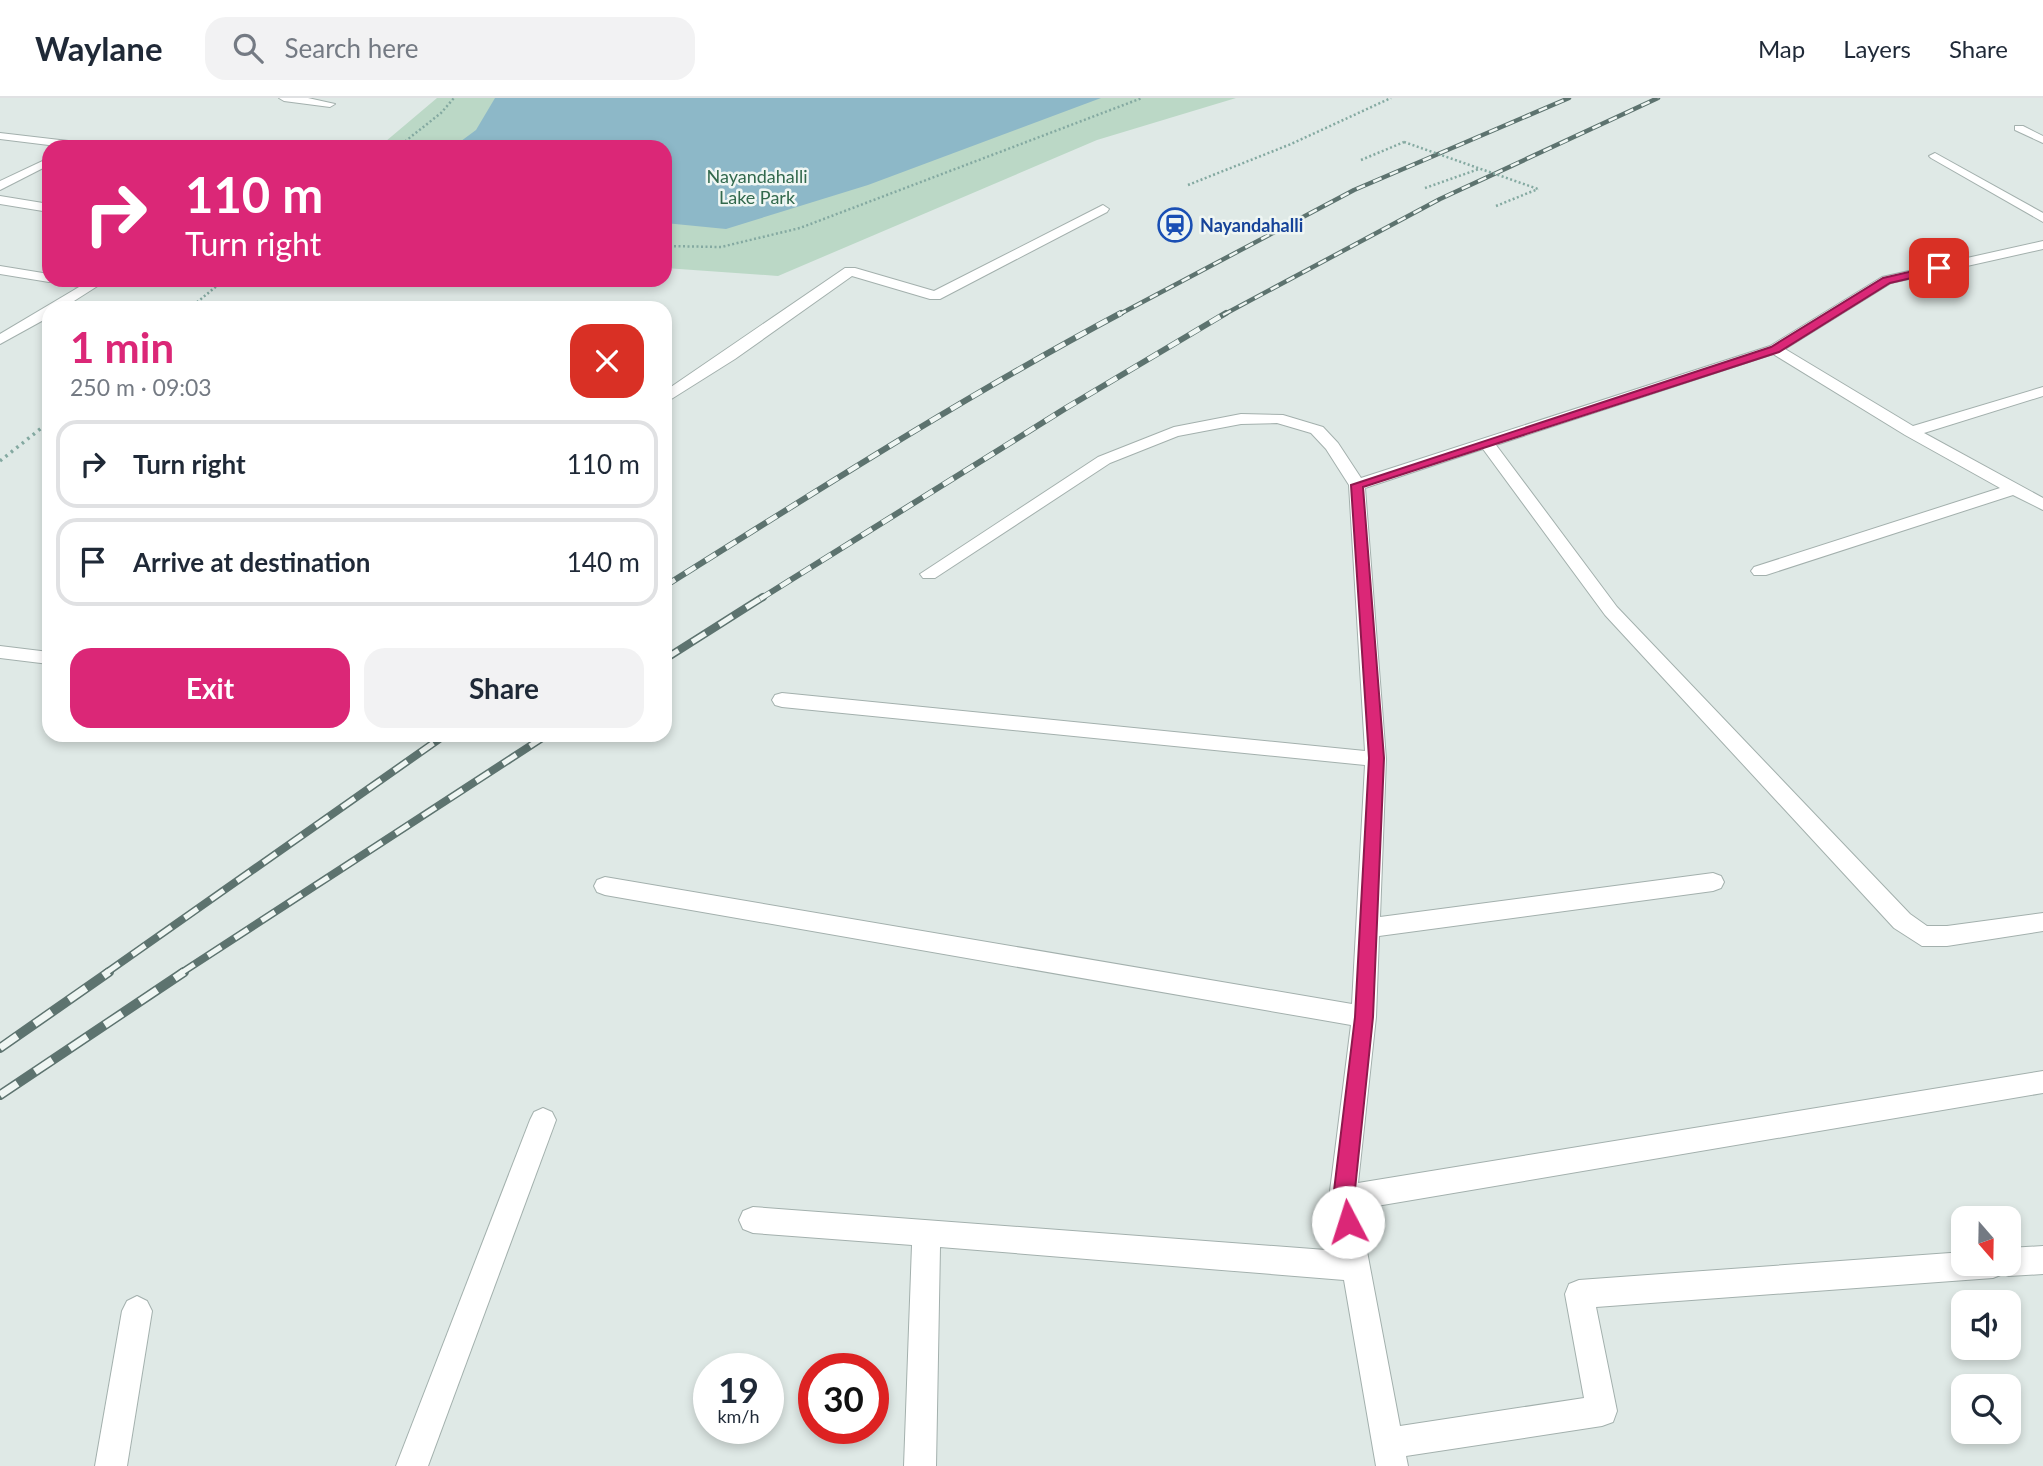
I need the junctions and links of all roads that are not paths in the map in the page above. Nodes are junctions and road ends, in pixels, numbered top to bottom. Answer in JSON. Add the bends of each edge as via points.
{"nodes":[{"id":1,"x":284,"y":98,"type":"edge"},
{"id":2,"x":330,"y":104,"type":"dead end"},
{"id":3,"x":2019,"y":128,"type":"dead end"},
{"id":4,"x":0,"y":136,"type":"edge"},
{"id":5,"x":2043,"y":140,"type":"edge"},
{"id":6,"x":42,"y":141,"type":"edge"},
{"id":7,"x":1935,"y":156,"type":"dead end"},
{"id":8,"x":42,"y":165,"type":"edge"},
{"id":9,"x":0,"y":186,"type":"edge"},
{"id":10,"x":0,"y":200,"type":"edge"},
{"id":11,"x":42,"y":207,"type":"edge"},
{"id":12,"x":1103,"y":209,"type":"dead end"},
{"id":13,"x":2043,"y":218,"type":"edge"},
{"id":14,"x":2043,"y":245,"type":"edge"},
{"id":15,"x":0,"y":270,"type":"edge"},
{"id":16,"x":42,"y":277,"type":"edge"},
{"id":17,"x":88,"y":287,"type":"edge"},
{"id":18,"x":64,"y":301,"type":"edge"},
{"id":19,"x":42,"y":314,"type":"edge"},
{"id":20,"x":0,"y":340,"type":"edge"},
{"id":21,"x":1775,"y":349,"type":"junction"},
{"id":22,"x":2043,"y":391,"type":"edge"},
{"id":23,"x":672,"y":393,"type":"edge"},
{"id":24,"x":1911,"y":432,"type":"junction"},
{"id":25,"x":1487,"y":443,"type":"junction"},
{"id":26,"x":1357,"y":485,"type":"junction"},
{"id":27,"x":2014,"y":489,"type":"junction"},
{"id":28,"x":2043,"y":505,"type":"edge"},
{"id":29,"x":1760,"y":571,"type":"dead end"},
{"id":30,"x":929,"y":574,"type":"dead end"},
{"id":31,"x":0,"y":652,"type":"edge"},
{"id":32,"x":42,"y":657,"type":"edge"},
{"id":33,"x":782,"y":699,"type":"dead end"},
{"id":34,"x":1376,"y":758,"type":"junction"},
{"id":35,"x":1713,"y":883,"type":"dead end"},
{"id":36,"x":605,"y":886,"type":"dead end"},
{"id":37,"x":2043,"y":922,"type":"edge"},
{"id":38,"x":1369,"y":928,"type":"junction"},
{"id":39,"x":1364,"y":1017,"type":"junction"},
{"id":40,"x":2043,"y":1082,"type":"edge"},
{"id":41,"x":542,"y":1121,"type":"dead end"},
{"id":42,"x":1343,"y":1199,"type":"junction"},
{"id":43,"x":754,"y":1220,"type":"dead end"},
{"id":44,"x":927,"y":1232,"type":"junction"},
{"id":45,"x":2043,"y":1260,"type":"edge"},
{"id":46,"x":2021,"y":1261,"type":"edge"},
{"id":47,"x":1951,"y":1267,"type":"edge"},
{"id":48,"x":1356,"y":1268,"type":"junction"},
{"id":49,"x":136,"y":1311,"type":"dead end"},
{"id":50,"x":1390,"y":1454,"type":"edge"},
{"id":51,"x":111,"y":1466,"type":"edge"},
{"id":52,"x":412,"y":1466,"type":"edge"},
{"id":53,"x":920,"y":1466,"type":"edge"}],
"edges":[{"from":1,"to":2,"type":"street"},
{"from":3,"to":5,"type":"street"},
{"from":4,"to":6,"type":"street"},
{"from":7,"to":13,"type":"street"},
{"from":8,"to":9,"type":"street"},
{"from":10,"to":11,"type":"street"},
{"from":12,"to":23,"type":"street","via":[[935,296],[850,271]]},
{"from":14,"to":21,"type":"street","via":[[1887,280]]},
{"from":15,"to":16,"type":"street"},
{"from":17,"to":18,"type":"street"},
{"from":19,"to":20,"type":"street"},
{"from":21,"to":24,"type":"street"},
{"from":21,"to":25,"type":"street"},
{"from":22,"to":24,"type":"street"},
{"from":24,"to":27,"type":"street"},
{"from":25,"to":26,"type":"street"},
{"from":25,"to":37,"type":"street","via":[[1611,611],[1902,921],[1922,936]]},
{"from":26,"to":30,"type":"street","via":[[1317,430],[1278,418],[1241,419],[1174,432],[1104,460]]},
{"from":26,"to":34,"type":"street"},
{"from":27,"to":28,"type":"street"},
{"from":27,"to":29,"type":"street"},
{"from":31,"to":32,"type":"street"},
{"from":33,"to":34,"type":"street"},
{"from":34,"to":38,"type":"street"},
{"from":35,"to":38,"type":"street"},
{"from":36,"to":39,"type":"street"},
{"from":38,"to":39,"type":"street"},
{"from":39,"to":42,"type":"street"},
{"from":40,"to":42,"type":"street"},
{"from":41,"to":52,"type":"street"},
{"from":42,"to":48,"type":"street"},
{"from":43,"to":44,"type":"street"},
{"from":44,"to":48,"type":"street"},
{"from":44,"to":53,"type":"street"},
{"from":45,"to":46,"type":"street"},
{"from":47,"to":50,"type":"street","via":[[1579,1294],[1602,1411]]},
{"from":48,"to":50,"type":"street"},
{"from":49,"to":51,"type":"street"}]}
